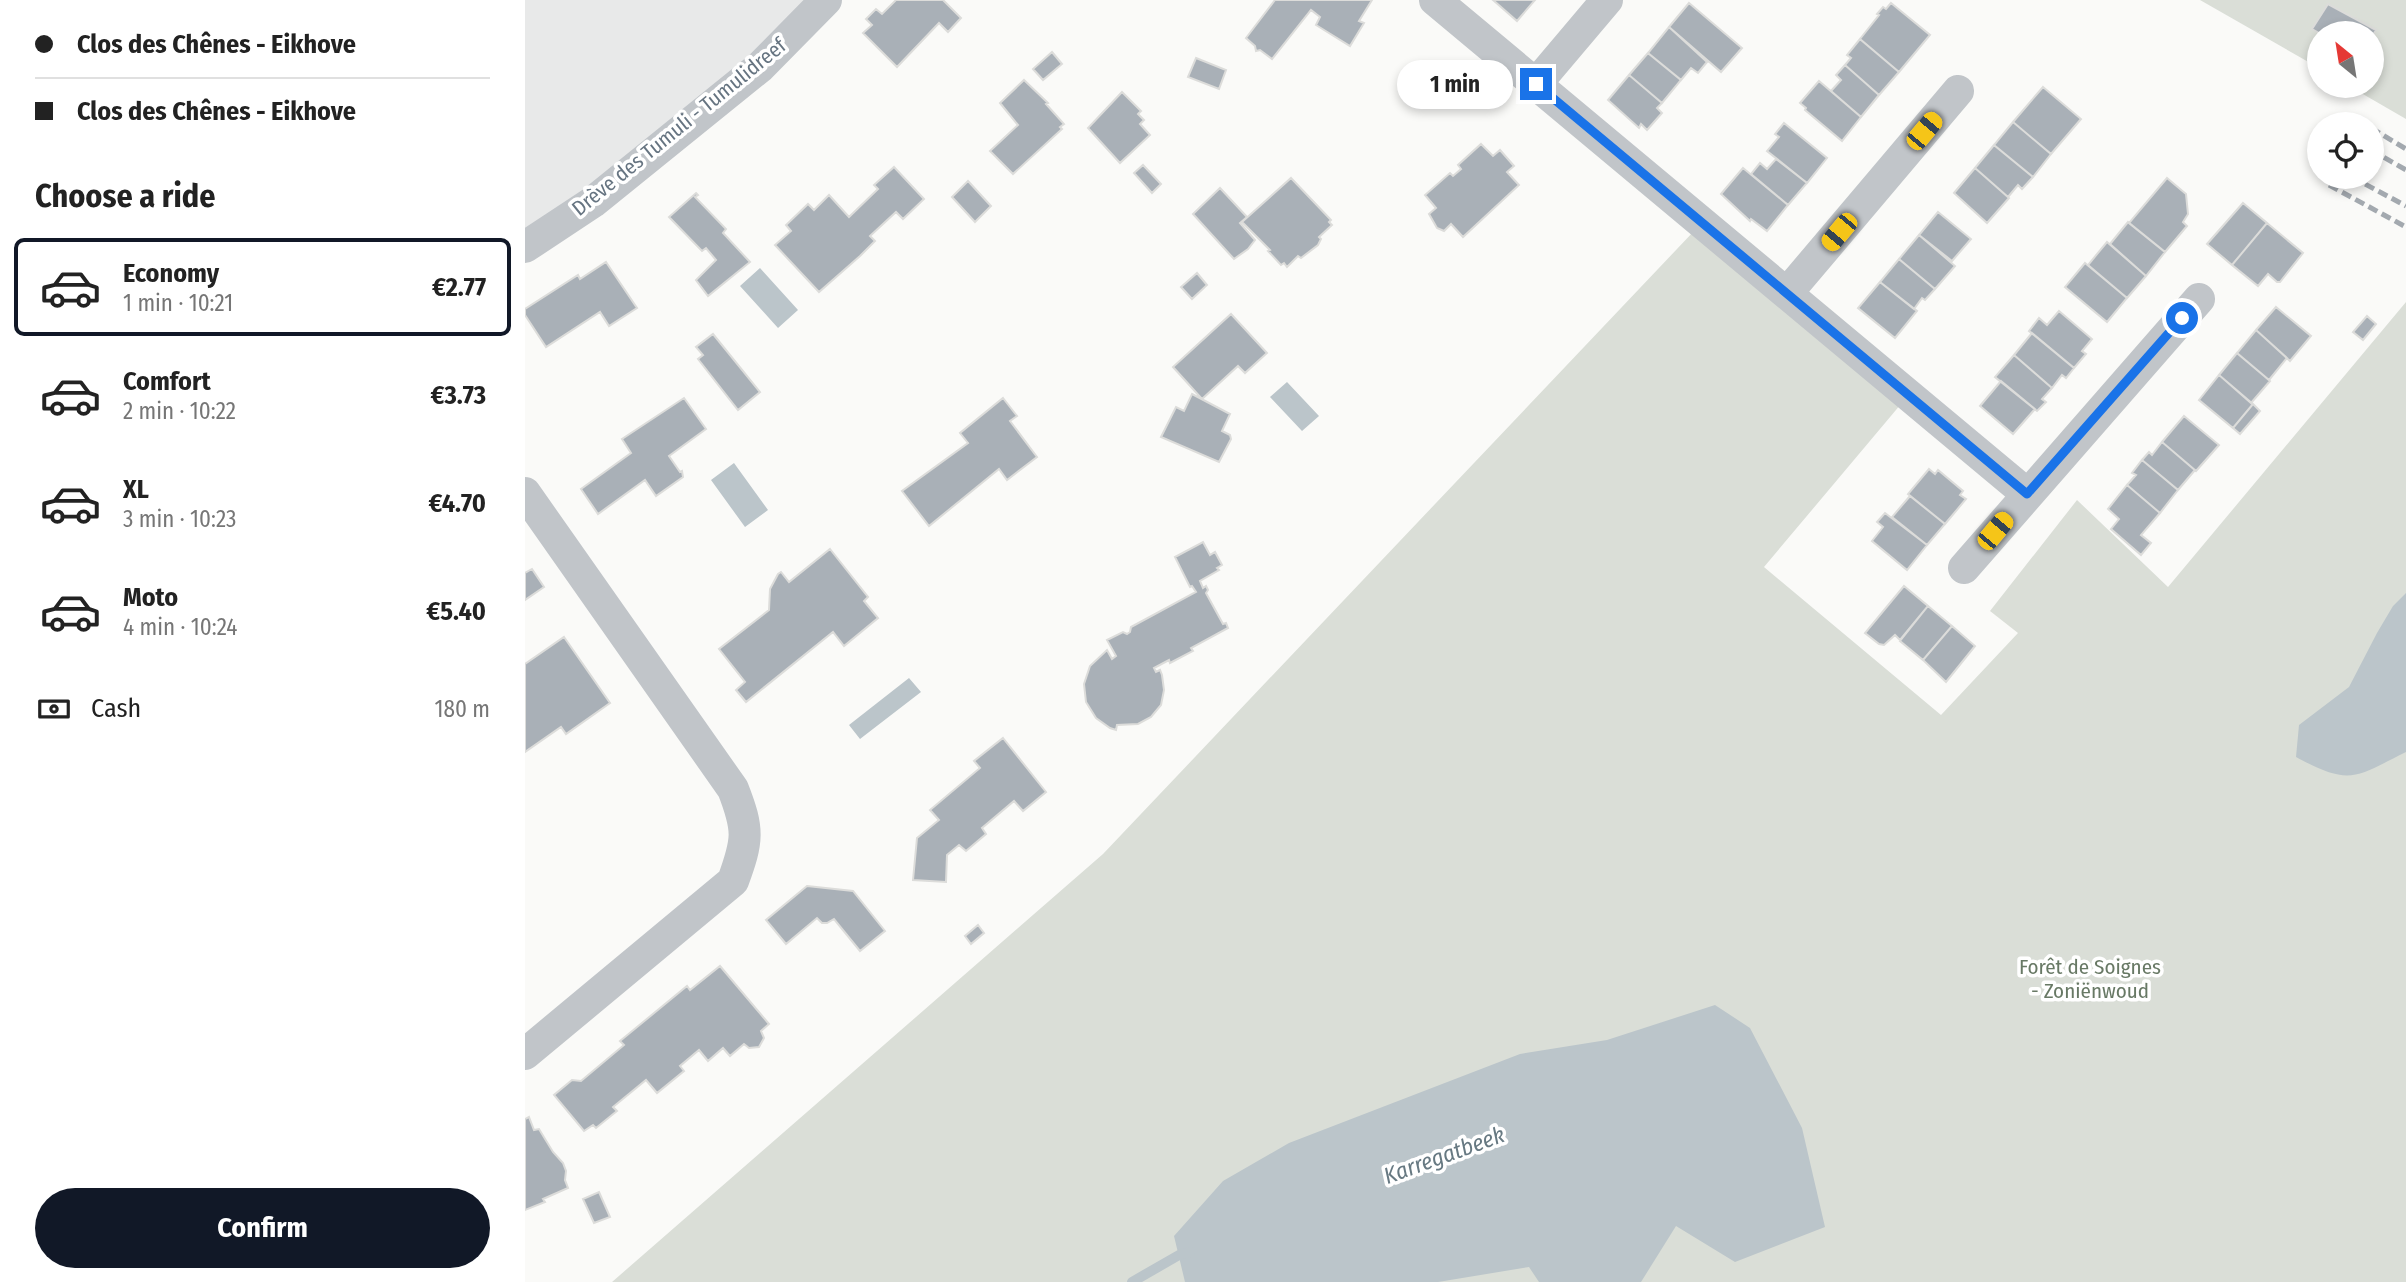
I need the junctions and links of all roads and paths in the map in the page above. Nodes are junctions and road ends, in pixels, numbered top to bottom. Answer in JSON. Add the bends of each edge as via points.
{"nodes":[{"id":1,"x":826,"y":0,"type":"edge"},
{"id":2,"x":1435,"y":0,"type":"edge"},
{"id":3,"x":1607,"y":0,"type":"edge"},
{"id":4,"x":1536,"y":84,"type":"junction"},
{"id":5,"x":1958,"y":91,"type":"dead end"},
{"id":6,"x":525,"y":247,"type":"edge"},
{"id":7,"x":1788,"y":292,"type":"junction"},
{"id":8,"x":2199,"y":299,"type":"dead end"},
{"id":9,"x":525,"y":493,"type":"edge"},
{"id":10,"x":2027,"y":494,"type":"junction"},
{"id":11,"x":1964,"y":568,"type":"dead end"},
{"id":12,"x":525,"y":1054,"type":"edge"}],
"edges":[{"from":1,"to":6,"type":"street","name":"Drève des Tumuli - Tumulidreef","via":[[760,66],[593,202]]},
{"from":2,"to":4,"type":"street"},
{"from":3,"to":4,"type":"street"},
{"from":4,"to":7,"type":"street"},
{"from":5,"to":7,"type":"street"},
{"from":7,"to":10,"type":"street"},
{"from":8,"to":10,"type":"street"},
{"from":9,"to":12,"type":"street","via":[[733,789],[744,815],[746,847],[733,881]]},
{"from":10,"to":11,"type":"street"}]}
